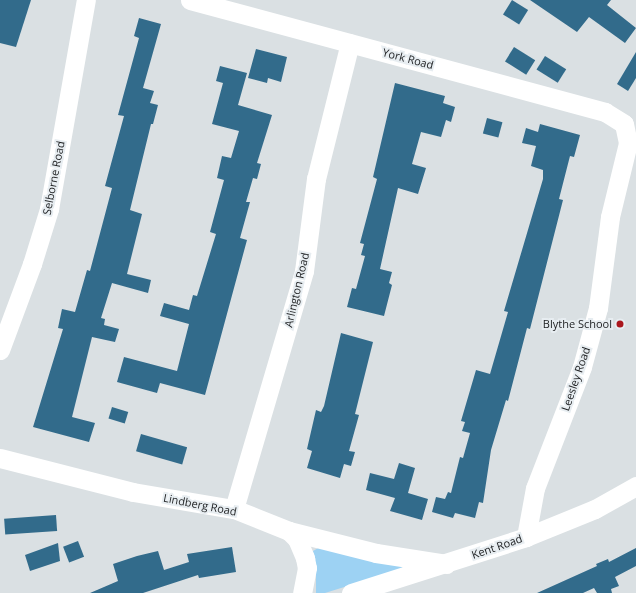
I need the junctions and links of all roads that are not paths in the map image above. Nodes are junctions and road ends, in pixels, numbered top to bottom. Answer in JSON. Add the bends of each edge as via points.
{"nodes":[{"id":1,"x":86,"y":0,"type":"edge"},
{"id":2,"x":190,"y":0,"type":"edge"},
{"id":3,"x":350,"y":43,"type":"junction"},
{"id":4,"x":624,"y":124,"type":"joint"},
{"id":5,"x":0,"y":350,"type":"edge"},
{"id":6,"x":0,"y":458,"type":"edge"},
{"id":7,"x":636,"y":486,"type":"edge"},
{"id":8,"x":234,"y":510,"type":"junction"},
{"id":9,"x":289,"y":531,"type":"junction"},
{"id":10,"x":526,"y":537,"type":"junction"},
{"id":11,"x":446,"y":564,"type":"junction"},
{"id":12,"x":302,"y":593,"type":"edge"},
{"id":13,"x":351,"y":593,"type":"edge"}],
"edges":[{"from":1,"to":5,"type":"street","name":"Selborne Road","via":[[49,209]]},
{"from":2,"to":3,"type":"street","name":"York Road"},
{"from":3,"to":4,"type":"street","name":"York Road","via":[[605,112]]},
{"from":3,"to":8,"type":"street","name":"Arlington Road","via":[[316,179],[304,271]]},
{"from":4,"to":10,"type":"street","name":"Leesley Road","via":[[628,143],[610,217],[598,308],[582,367],[535,488]]},
{"from":6,"to":8,"type":"street","name":"Lindberg Road","via":[[133,492]]},
{"from":7,"to":10,"type":"street","name":"Kent Road","via":[[596,510]]},
{"from":8,"to":9,"type":"street","name":"Lindberg Road"},
{"from":9,"to":11,"type":"street","name":"Lindberg Road","via":[[376,553]]},
{"from":9,"to":12,"type":"street","via":[[297,539],[305,558],[307,568]]},
{"from":10,"to":11,"type":"street","name":"Kent Road"},
{"from":11,"to":13,"type":"street","name":"Kent Road"}]}
